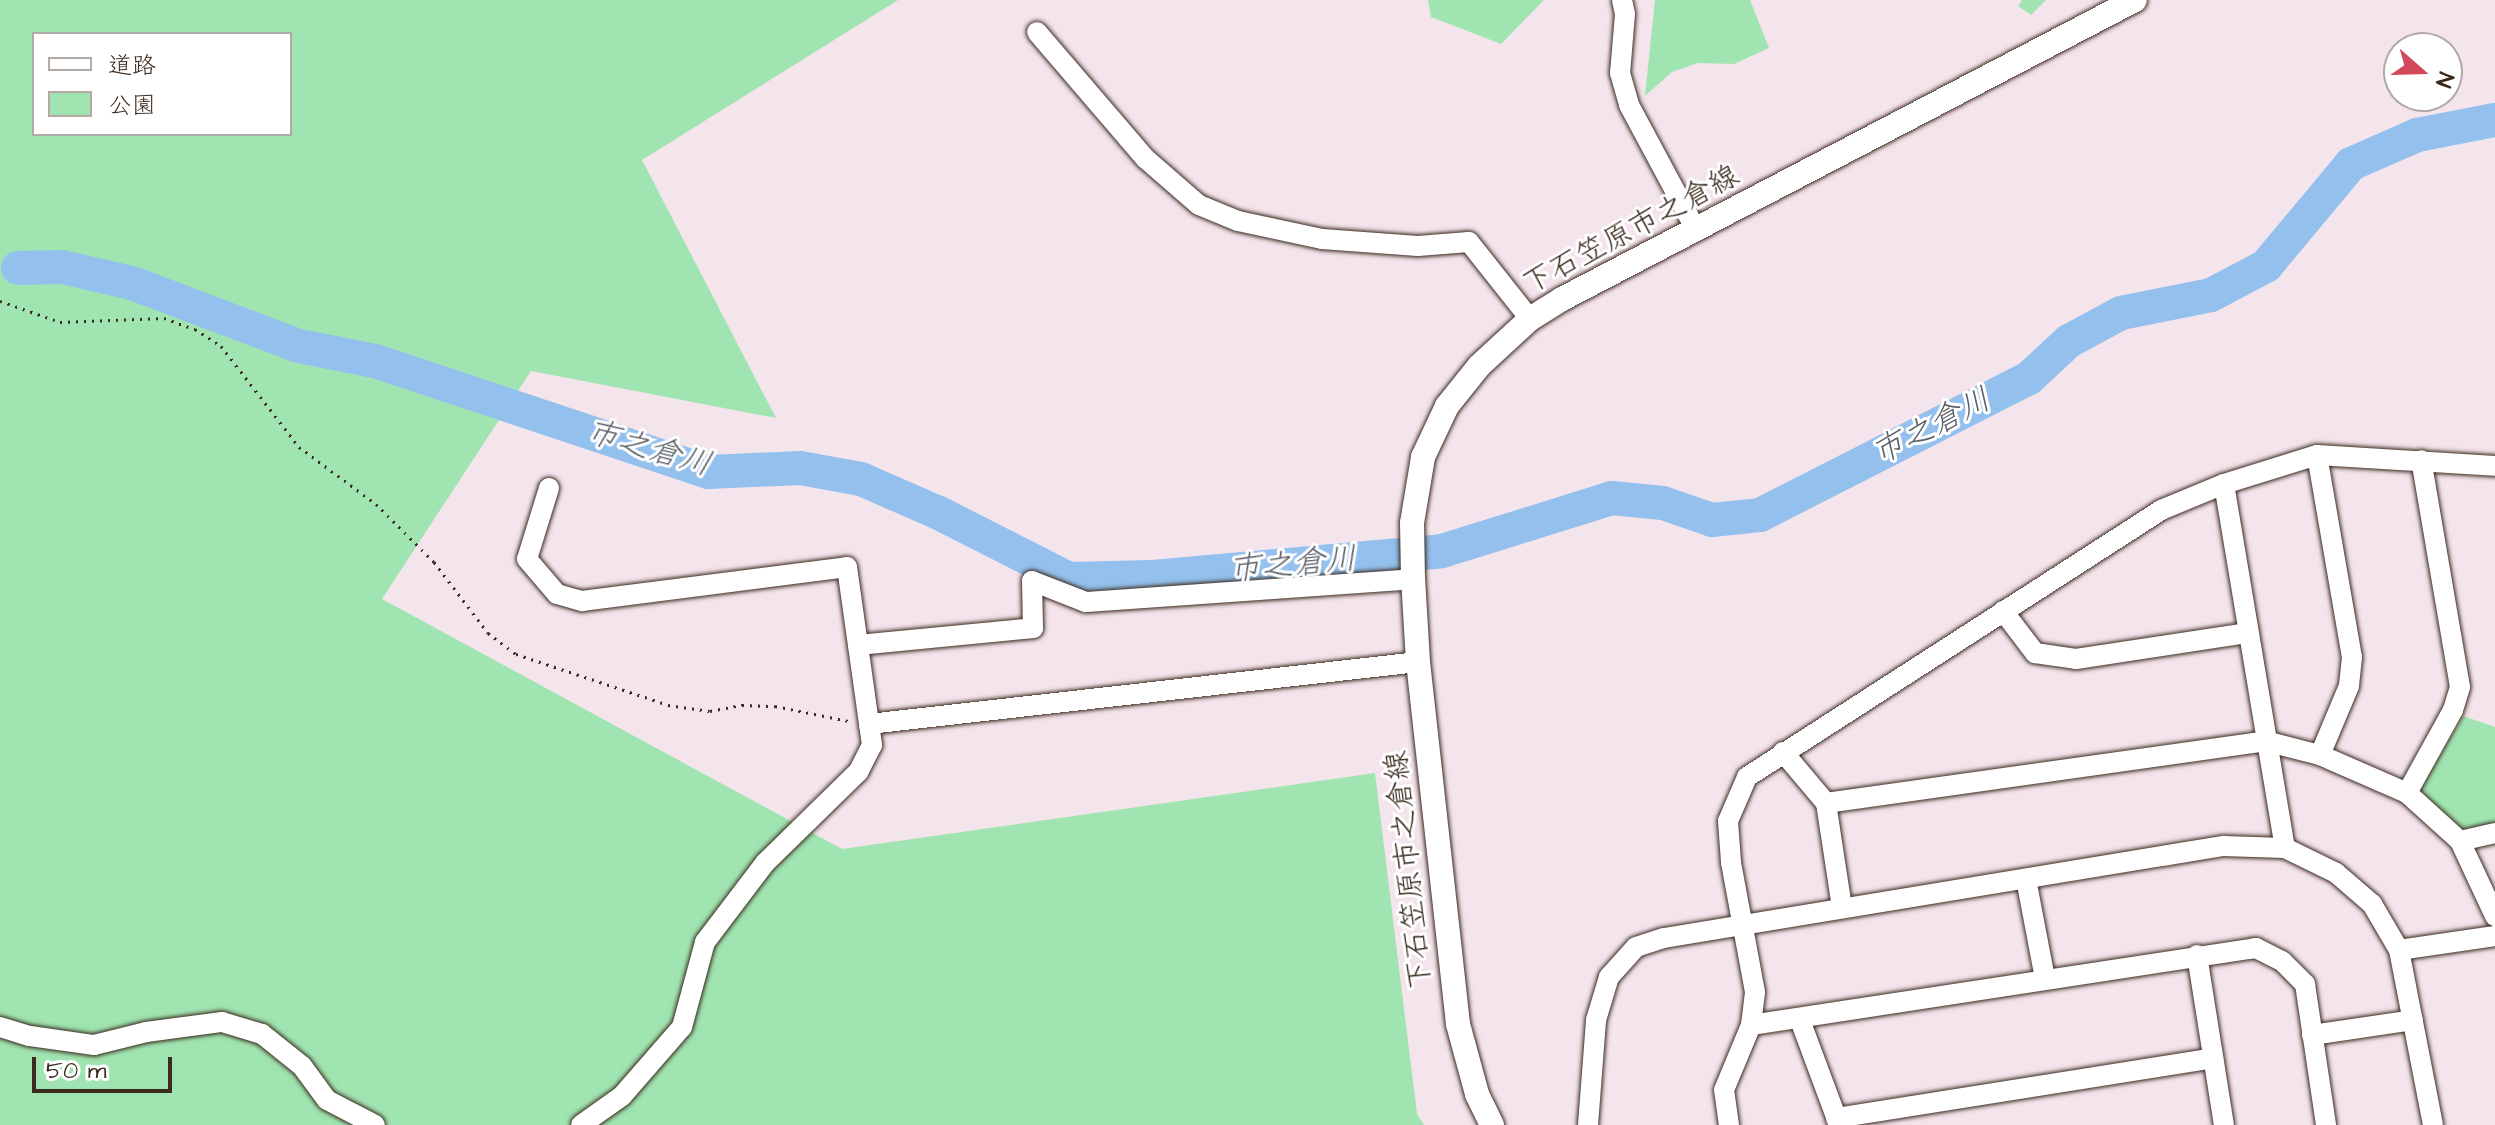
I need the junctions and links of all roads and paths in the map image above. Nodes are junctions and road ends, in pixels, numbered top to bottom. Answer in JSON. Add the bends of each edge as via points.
{"nodes":[{"id":1,"x":1622,"y":0,"type":"edge"},
{"id":2,"x":2135,"y":0,"type":"edge"},
{"id":3,"x":1037,"y":32,"type":"dead end"},
{"id":4,"x":1696,"y":230,"type":"junction"},
{"id":5,"x":0,"y":301,"type":"edge"},
{"id":6,"x":1530,"y":319,"type":"junction"},
{"id":7,"x":2317,"y":455,"type":"junction"},
{"id":8,"x":2421,"y":460,"type":"junction"},
{"id":9,"x":2495,"y":466,"type":"edge"},
{"id":10,"x":2224,"y":484,"type":"junction"},
{"id":11,"x":549,"y":488,"type":"dead end"},
{"id":12,"x":1413,"y":579,"type":"junction"},
{"id":13,"x":2003,"y":611,"type":"junction"},
{"id":14,"x":2248,"y":633,"type":"junction"},
{"id":15,"x":858,"y":645,"type":"junction"},
{"id":16,"x":1418,"y":662,"type":"junction"},
{"id":17,"x":869,"y":724,"type":"junction"},
{"id":18,"x":2265,"y":741,"type":"junction"},
{"id":19,"x":1783,"y":752,"type":"junction"},
{"id":20,"x":2320,"y":755,"type":"junction"},
{"id":21,"x":2407,"y":793,"type":"junction"},
{"id":22,"x":1826,"y":803,"type":"junction"},
{"id":23,"x":2495,"y":833,"type":"edge"},
{"id":24,"x":2460,"y":841,"type":"junction"},
{"id":25,"x":2285,"y":848,"type":"junction"},
{"id":26,"x":2026,"y":879,"type":"junction"},
{"id":27,"x":1842,"y":907,"type":"junction"},
{"id":28,"x":2495,"y":916,"type":"edge"},
{"id":29,"x":1743,"y":926,"type":"junction"},
{"id":30,"x":2495,"y":936,"type":"edge"},
{"id":31,"x":2399,"y":950,"type":"junction"},
{"id":32,"x":2197,"y":955,"type":"junction"},
{"id":33,"x":2045,"y":979,"type":"junction"},
{"id":34,"x":1800,"y":1020,"type":"junction"},
{"id":35,"x":2413,"y":1020,"type":"junction"},
{"id":36,"x":1751,"y":1025,"type":"junction"},
{"id":37,"x":0,"y":1027,"type":"edge"},
{"id":38,"x":2312,"y":1035,"type":"junction"},
{"id":39,"x":2213,"y":1058,"type":"junction"},
{"id":40,"x":1837,"y":1122,"type":"edge"},
{"id":41,"x":375,"y":1125,"type":"edge"},
{"id":42,"x":581,"y":1125,"type":"edge"},
{"id":43,"x":1492,"y":1125,"type":"edge"},
{"id":44,"x":1588,"y":1125,"type":"edge"},
{"id":45,"x":1729,"y":1125,"type":"edge"},
{"id":46,"x":2224,"y":1125,"type":"edge"},
{"id":47,"x":2326,"y":1125,"type":"edge"},
{"id":48,"x":2433,"y":1125,"type":"edge"}],
"edges":[{"from":1,"to":4,"type":"street","via":[[1620,73],[1629,105]]},
{"from":2,"to":4,"type":"main road","name":"下石笠原市之倉線"},
{"from":3,"to":6,"type":"street","via":[[1146,159],[1199,205],[1238,221],[1322,239],[1418,246],[1469,242]]},
{"from":4,"to":6,"type":"main road","name":"下石笠原市之倉線"},
{"from":5,"to":17,"type":"path","via":[[60,322],[164,318],[221,346],[299,447],[376,504],[434,562],[488,633],[516,654],[668,705],[710,711],[775,706]]},
{"from":6,"to":12,"type":"main road","name":"下石笠原市之倉線","via":[[1479,366],[1447,406],[1423,457],[1412,523]]},
{"from":7,"to":8,"type":"street"},
{"from":7,"to":10,"type":"street"},
{"from":7,"to":20,"type":"street","via":[[2352,657],[2349,686]]},
{"from":8,"to":9,"type":"street"},
{"from":8,"to":21,"type":"street","via":[[2460,687],[2453,710]]},
{"from":10,"to":13,"type":"street","via":[[2161,510]]},
{"from":10,"to":14,"type":"street"},
{"from":11,"to":15,"type":"street","via":[[527,559],[557,594],[582,601],[622,599],[847,567]]},
{"from":12,"to":15,"type":"street","via":[[1086,602],[1032,581],[1033,628]]},
{"from":12,"to":16,"type":"main road","name":"下石笠原市之倉線"},
{"from":13,"to":14,"type":"street","via":[[2035,653],[2076,659]]},
{"from":13,"to":19,"type":"street"},
{"from":14,"to":18,"type":"street"},
{"from":15,"to":17,"type":"street"},
{"from":16,"to":17,"type":"street"},
{"from":16,"to":43,"type":"main road","name":"下石笠原市之倉線","via":[[1458,1024],[1477,1094]]},
{"from":17,"to":42,"type":"street","via":[[872,745],[858,772],[765,863],[705,942],[682,1027],[622,1096]]},
{"from":18,"to":20,"type":"street"},
{"from":18,"to":22,"type":"street"},
{"from":18,"to":25,"type":"street"},
{"from":19,"to":22,"type":"street"},
{"from":19,"to":29,"type":"street","via":[[1747,777],[1728,821]]},
{"from":20,"to":21,"type":"street"},
{"from":21,"to":24,"type":"street"},
{"from":22,"to":27,"type":"street"},
{"from":23,"to":24,"type":"street"},
{"from":24,"to":28,"type":"street"},
{"from":25,"to":26,"type":"street","via":[[2223,846]]},
{"from":25,"to":31,"type":"street","via":[[2336,873],[2372,904]]},
{"from":26,"to":27,"type":"street"},
{"from":26,"to":33,"type":"street"},
{"from":27,"to":29,"type":"street"},
{"from":29,"to":36,"type":"street","via":[[1755,992]]},
{"from":29,"to":44,"type":"street","via":[[1636,947],[1609,977],[1596,1020]]},
{"from":30,"to":31,"type":"street"},
{"from":31,"to":35,"type":"street"},
{"from":32,"to":33,"type":"street"},
{"from":32,"to":38,"type":"street","via":[[2256,948],[2282,961],[2305,984]]},
{"from":32,"to":39,"type":"street"},
{"from":33,"to":34,"type":"street"},
{"from":34,"to":36,"type":"street"},
{"from":34,"to":40,"type":"street"},
{"from":35,"to":38,"type":"street"},
{"from":35,"to":48,"type":"street"},
{"from":36,"to":45,"type":"street","via":[[1724,1090]]},
{"from":37,"to":41,"type":"street","via":[[94,1045],[222,1022],[262,1034],[302,1066],[327,1100]]},
{"from":38,"to":47,"type":"street"},
{"from":39,"to":40,"type":"street"},
{"from":39,"to":46,"type":"street"}]}
